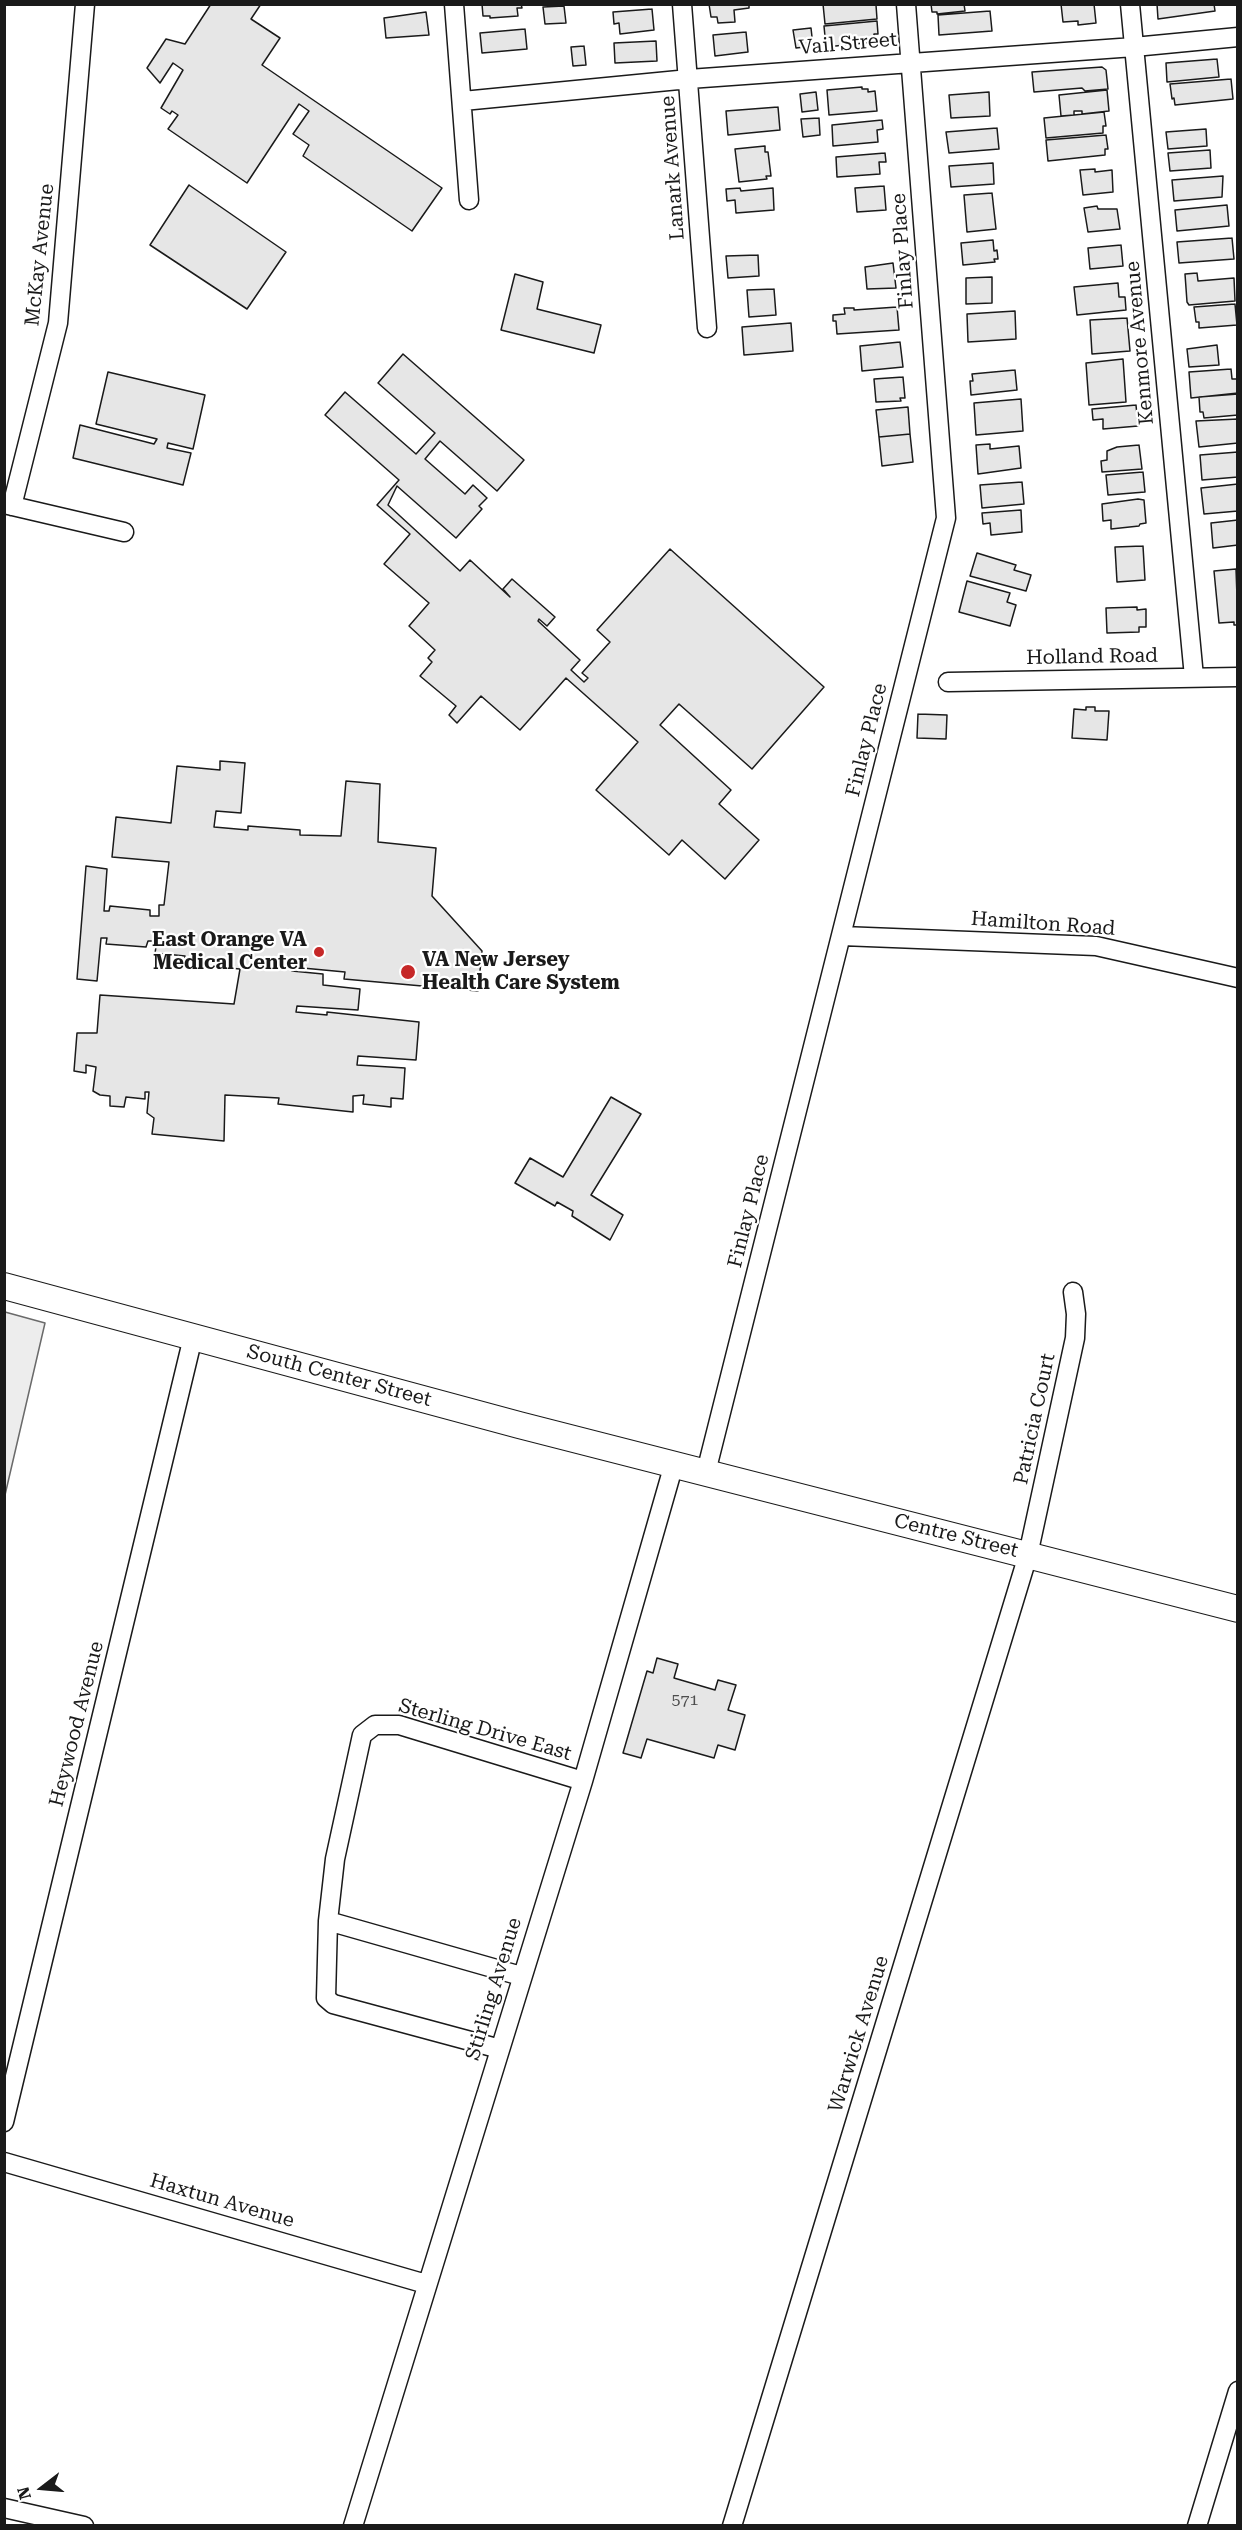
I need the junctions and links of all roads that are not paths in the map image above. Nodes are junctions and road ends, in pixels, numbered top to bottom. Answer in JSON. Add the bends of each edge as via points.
{"nodes":[{"id":1,"x":85,"y":4,"type":"edge"},
{"id":2,"x":454,"y":4,"type":"edge"},
{"id":3,"x":682,"y":4,"type":"edge"},
{"id":4,"x":906,"y":4,"type":"edge"},
{"id":5,"x":1130,"y":4,"type":"edge"},
{"id":6,"x":1238,"y":37,"type":"edge"},
{"id":7,"x":1134,"y":47,"type":"junction"},
{"id":8,"x":911,"y":62,"type":"junction"},
{"id":9,"x":689,"y":79,"type":"junction"},
{"id":10,"x":463,"y":101,"type":"junction"},
{"id":11,"x":470,"y":200,"type":"dead end"},
{"id":12,"x":707,"y":328,"type":"dead end"},
{"id":13,"x":8,"y":505,"type":"edge"},
{"id":14,"x":124,"y":532,"type":"dead end"},
{"id":15,"x":1194,"y":677,"type":"junction"},
{"id":16,"x":1238,"y":677,"type":"edge"},
{"id":17,"x":948,"y":682,"type":"dead end"},
{"id":18,"x":842,"y":936,"type":"junction"},
{"id":19,"x":1238,"y":978,"type":"edge"},
{"id":20,"x":4,"y":1286,"type":"edge"},
{"id":21,"x":1073,"y":1292,"type":"dead end"},
{"id":22,"x":194,"y":1337,"type":"junction"},
{"id":23,"x":674,"y":1464,"type":"junction"},
{"id":24,"x":706,"y":1472,"type":"junction"},
{"id":25,"x":1028,"y":1555,"type":"junction"},
{"id":26,"x":1238,"y":1609,"type":"edge"},
{"id":27,"x":583,"y":1781,"type":"junction"},
{"id":28,"x":328,"y":1921,"type":"junction"},
{"id":29,"x":521,"y":1976,"type":"junction"},
{"id":30,"x":500,"y":2049,"type":"junction"},
{"id":31,"x":4,"y":2122,"type":"edge"},
{"id":32,"x":4,"y":2162,"type":"edge"},
{"id":33,"x":426,"y":2284,"type":"junction"},
{"id":34,"x":1238,"y":2391,"type":"edge"},
{"id":35,"x":4,"y":2508,"type":"edge"},
{"id":36,"x":84,"y":2526,"type":"edge"},
{"id":37,"x":353,"y":2526,"type":"edge"},
{"id":38,"x":732,"y":2526,"type":"edge"},
{"id":39,"x":1197,"y":2526,"type":"edge"}],
"edges":[{"from":1,"to":13,"type":"street","name":"McKay Avenue","via":[[58,323]]},
{"from":2,"to":10,"type":"street"},
{"from":3,"to":9,"type":"street","name":"Lanark Avenue"},
{"from":4,"to":8,"type":"street","name":"Finlay Place"},
{"from":5,"to":7,"type":"street","name":"Kenmore Avenue"},
{"from":6,"to":7,"type":"street","name":"Vail Street"},
{"from":7,"to":8,"type":"street","name":"Vail Street"},
{"from":7,"to":15,"type":"street","name":"Kenmore Avenue"},
{"from":8,"to":9,"type":"street","name":"Vail Street"},
{"from":8,"to":18,"type":"street","name":"Finlay Place","via":[[946,518]]},
{"from":9,"to":10,"type":"street","name":"Vail Street"},
{"from":9,"to":12,"type":"street","name":"Lanark Avenue"},
{"from":10,"to":11,"type":"street"},
{"from":13,"to":14,"type":"street"},
{"from":15,"to":16,"type":"street","name":"Holland Road"},
{"from":15,"to":17,"type":"street","name":"Holland Road"},
{"from":18,"to":19,"type":"street","name":"Hamilton Road","via":[[1096,946]]},
{"from":18,"to":24,"type":"street","name":"Finlay Place"},
{"from":20,"to":22,"type":"main road","name":"South Center Street"},
{"from":21,"to":25,"type":"street","name":"Patricia Court","via":[[1075,1338]]},
{"from":22,"to":23,"type":"main road","name":"South Center Street"},
{"from":22,"to":31,"type":"street","name":"Heywood Avenue"},
{"from":23,"to":24,"type":"main road","name":"Centre Street"},
{"from":23,"to":27,"type":"street","name":"Stirling Avenue"},
{"from":24,"to":25,"type":"main road","name":"Centre Street"},
{"from":25,"to":26,"type":"main road","name":"Centre Street"},
{"from":25,"to":38,"type":"street","name":"Warwick Avenue"},
{"from":27,"to":28,"type":"street","name":"Sterling Drive East","via":[[399,1725],[375,1725],[362,1735],[334,1859]]},
{"from":27,"to":29,"type":"street","name":"Stirling Avenue"},
{"from":28,"to":29,"type":"street"},
{"from":28,"to":30,"type":"street","via":[[326,1998],[333,2004]]},
{"from":29,"to":30,"type":"street","name":"Stirling Avenue"},
{"from":30,"to":33,"type":"street","name":"Stirling Avenue"},
{"from":32,"to":33,"type":"street","name":"Haxtun Avenue"},
{"from":33,"to":37,"type":"street","name":"Stirling Avenue"},
{"from":34,"to":39,"type":"street"},
{"from":35,"to":36,"type":"street"}]}
